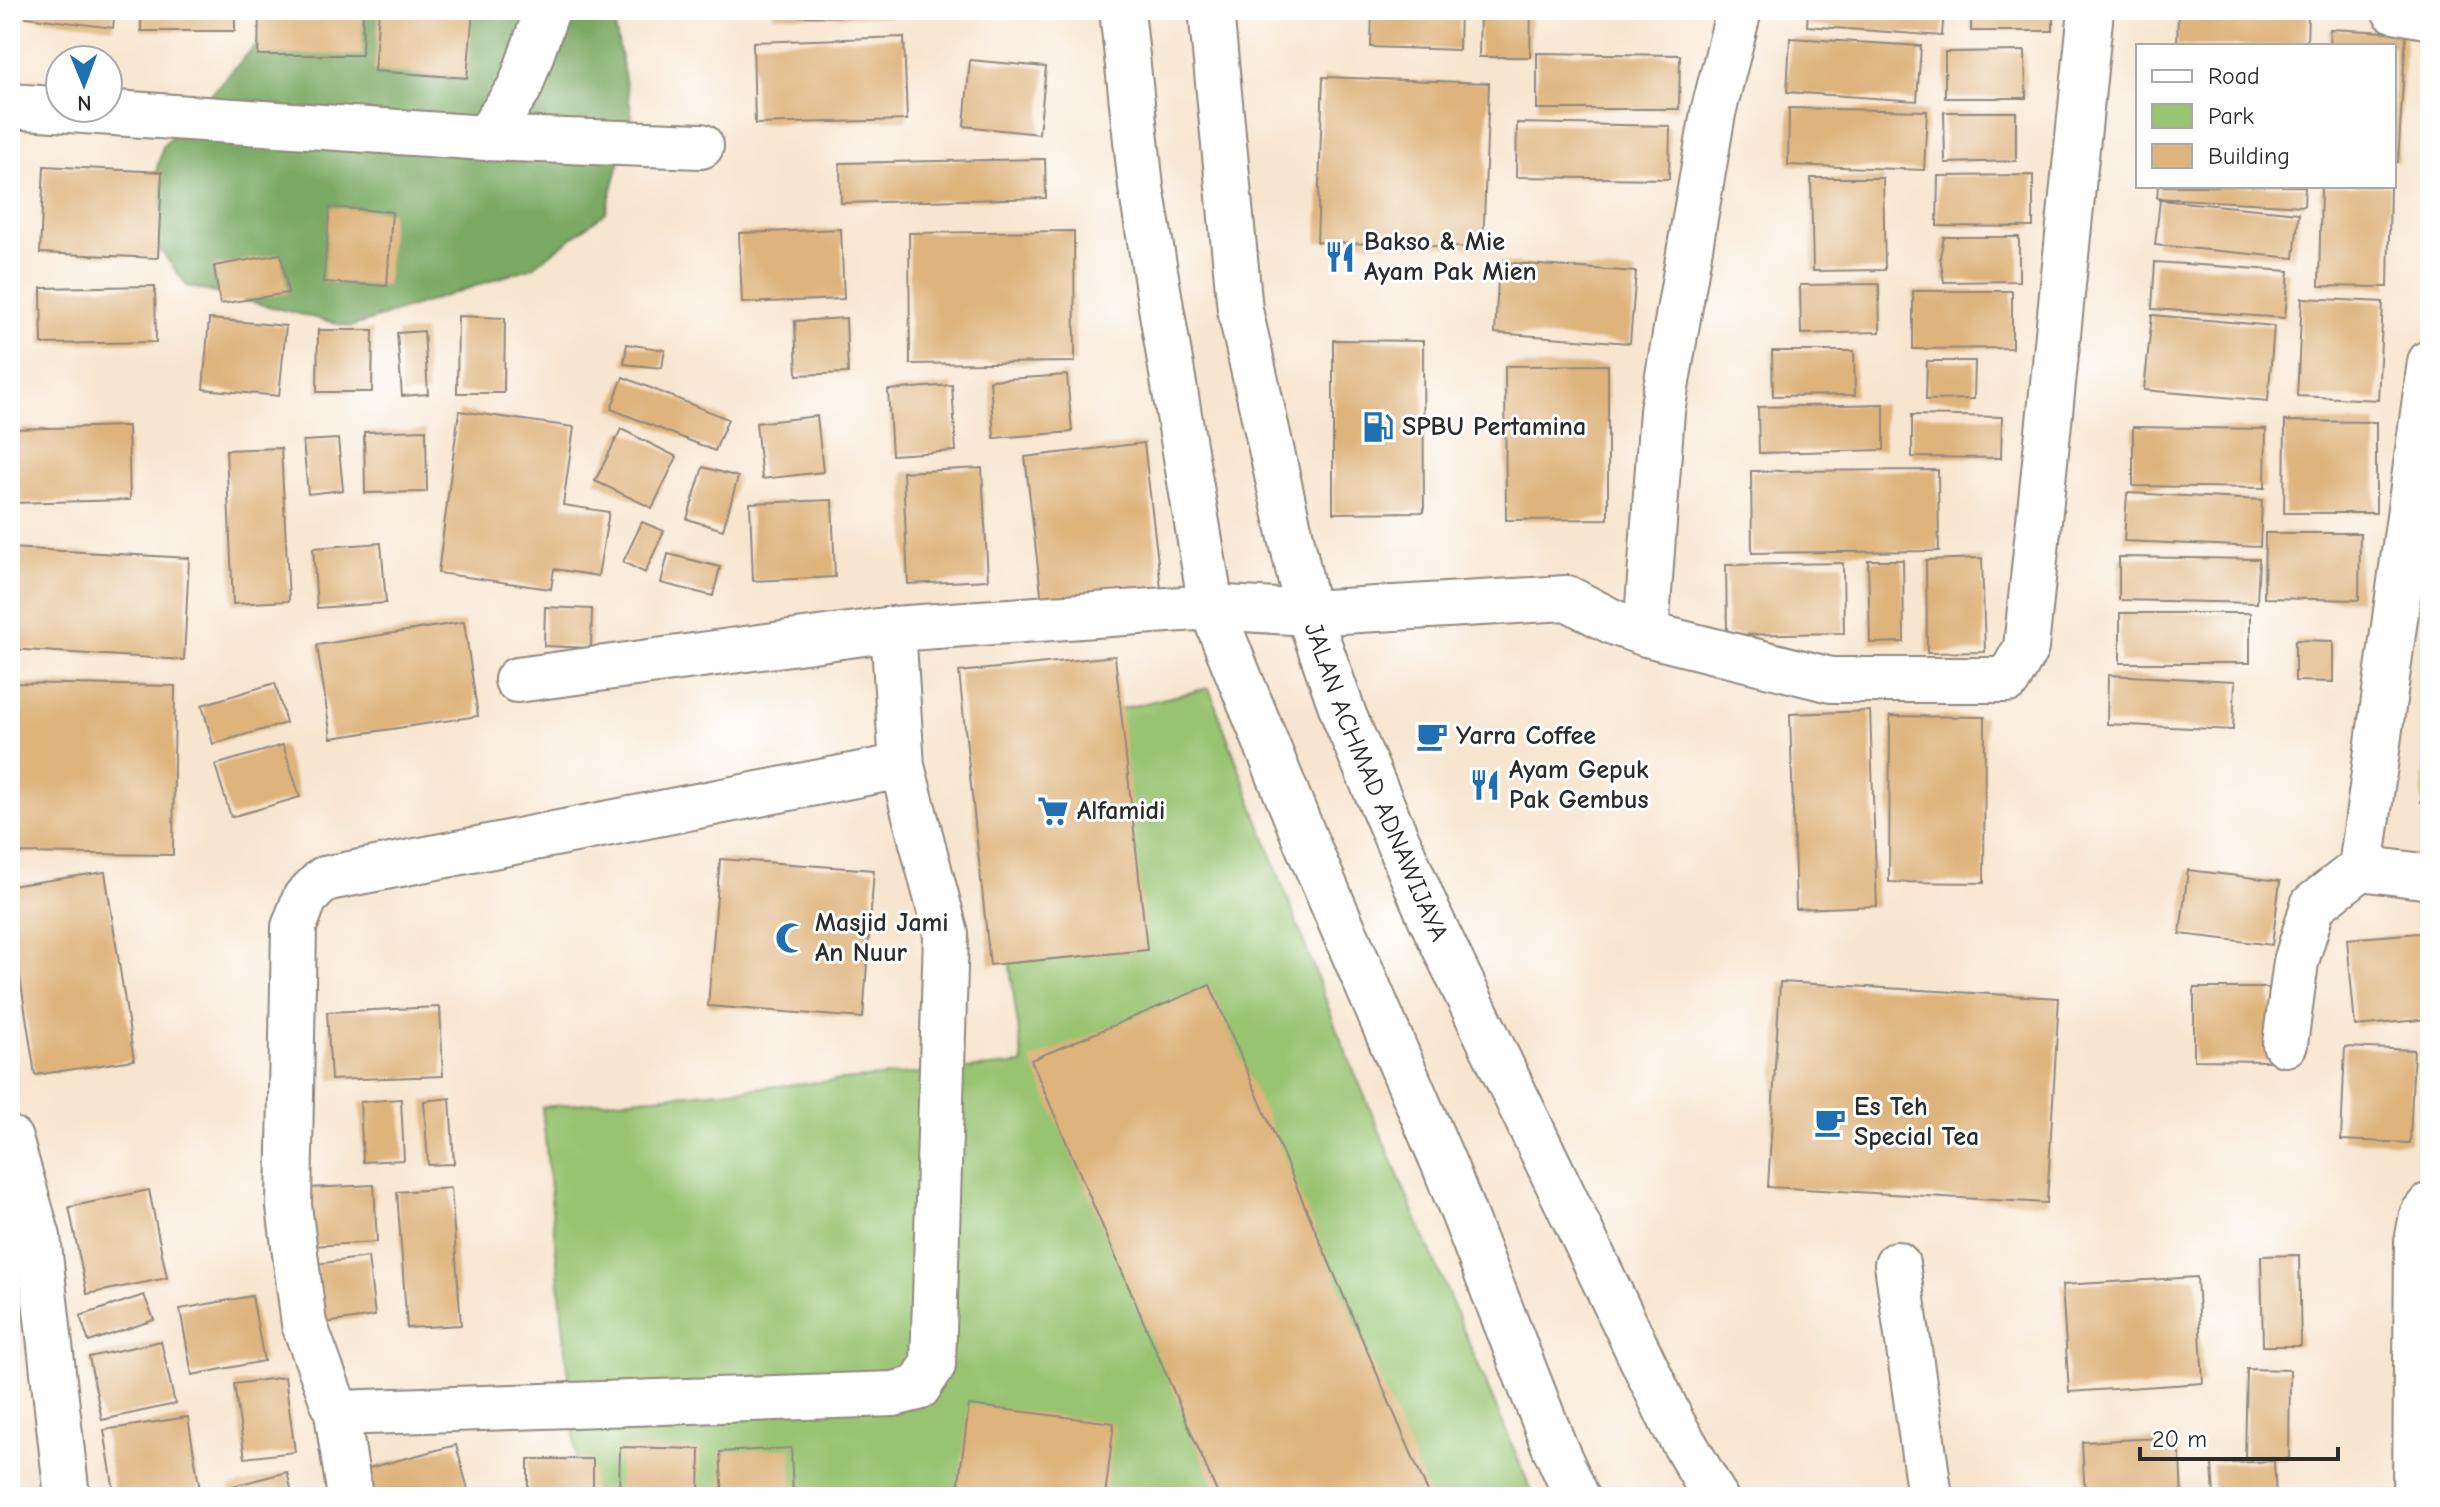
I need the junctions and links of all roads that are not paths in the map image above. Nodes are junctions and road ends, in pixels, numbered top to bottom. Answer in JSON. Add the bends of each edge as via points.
{"nodes":[{"id":1,"x":547,"y":10,"type":"edge"},
{"id":2,"x":1122,"y":10,"type":"edge"},
{"id":3,"x":1211,"y":10,"type":"edge"},
{"id":4,"x":1739,"y":10,"type":"edge"},
{"id":5,"x":2091,"y":10,"type":"edge"},
{"id":6,"x":2394,"y":10,"type":"edge"},
{"id":7,"x":2430,"y":17,"type":"edge"},
{"id":8,"x":10,"y":106,"type":"edge"},
{"id":9,"x":486,"y":138,"type":"junction"},
{"id":10,"x":701,"y":146,"type":"dead end"},
{"id":11,"x":2430,"y":362,"type":"edge"},
{"id":12,"x":1211,"y":607,"type":"junction"},
{"id":13,"x":1308,"y":613,"type":"junction"},
{"id":14,"x":893,"y":629,"type":"junction"},
{"id":15,"x":1646,"y":634,"type":"junction"},
{"id":16,"x":517,"y":680,"type":"dead end"},
{"id":17,"x":902,"y":766,"type":"junction"},
{"id":18,"x":2361,"y":868,"type":"junction"},
{"id":19,"x":2430,"y":877,"type":"edge"},
{"id":20,"x":2285,"y":1044,"type":"dead end"},
{"id":21,"x":10,"y":1139,"type":"edge"},
{"id":22,"x":2430,"y":1205,"type":"edge"},
{"id":23,"x":1897,"y":1264,"type":"dead end"},
{"id":24,"x":337,"y":1413,"type":"junction"},
{"id":25,"x":67,"y":1497,"type":"edge"},
{"id":26,"x":350,"y":1497,"type":"edge"},
{"id":27,"x":1577,"y":1497,"type":"edge"},
{"id":28,"x":1715,"y":1497,"type":"edge"},
{"id":29,"x":1930,"y":1497,"type":"edge"},
{"id":30,"x":2415,"y":1497,"type":"edge"}],
"edges":[{"from":1,"to":9,"type":"street","via":[[520,87]]},
{"from":2,"to":12,"type":"street","via":[[1141,187]]},
{"from":3,"to":13,"type":"street","name":"JALAN ACHMAD ADNAWIJAYA","via":[[1240,310]]},
{"from":4,"to":15,"type":"street","via":[[1713,113],[1662,411]]},
{"from":5,"to":15,"type":"street","via":[[2026,648],[2008,680],[1831,680]]},
{"from":6,"to":7,"type":"street"},
{"from":8,"to":9,"type":"street"},
{"from":9,"to":10,"type":"street"},
{"from":11,"to":18,"type":"street"},
{"from":12,"to":13,"type":"street"},
{"from":12,"to":14,"type":"street"},
{"from":12,"to":27,"type":"street"},
{"from":13,"to":15,"type":"street","via":[[1567,598]]},
{"from":13,"to":28,"type":"street","name":"JALAN ACHMAD ADNAWIJAYA","via":[[1345,718],[1430,917],[1673,1424]]},
{"from":14,"to":16,"type":"street"},
{"from":14,"to":17,"type":"street"},
{"from":17,"to":24,"type":"street","via":[[324,879],[305,898],[294,927],[289,1206],[304,1324]]},
{"from":17,"to":24,"type":"street","via":[[946,934],[933,1365],[918,1388],[894,1394]]},
{"from":18,"to":19,"type":"street"},
{"from":18,"to":20,"type":"street","via":[[2313,905],[2296,962]]},
{"from":21,"to":25,"type":"street","via":[[38,1237]]},
{"from":22,"to":30,"type":"street","via":[[2422,1215],[2417,1242]]},
{"from":23,"to":29,"type":"street"},
{"from":24,"to":26,"type":"street"}]}
